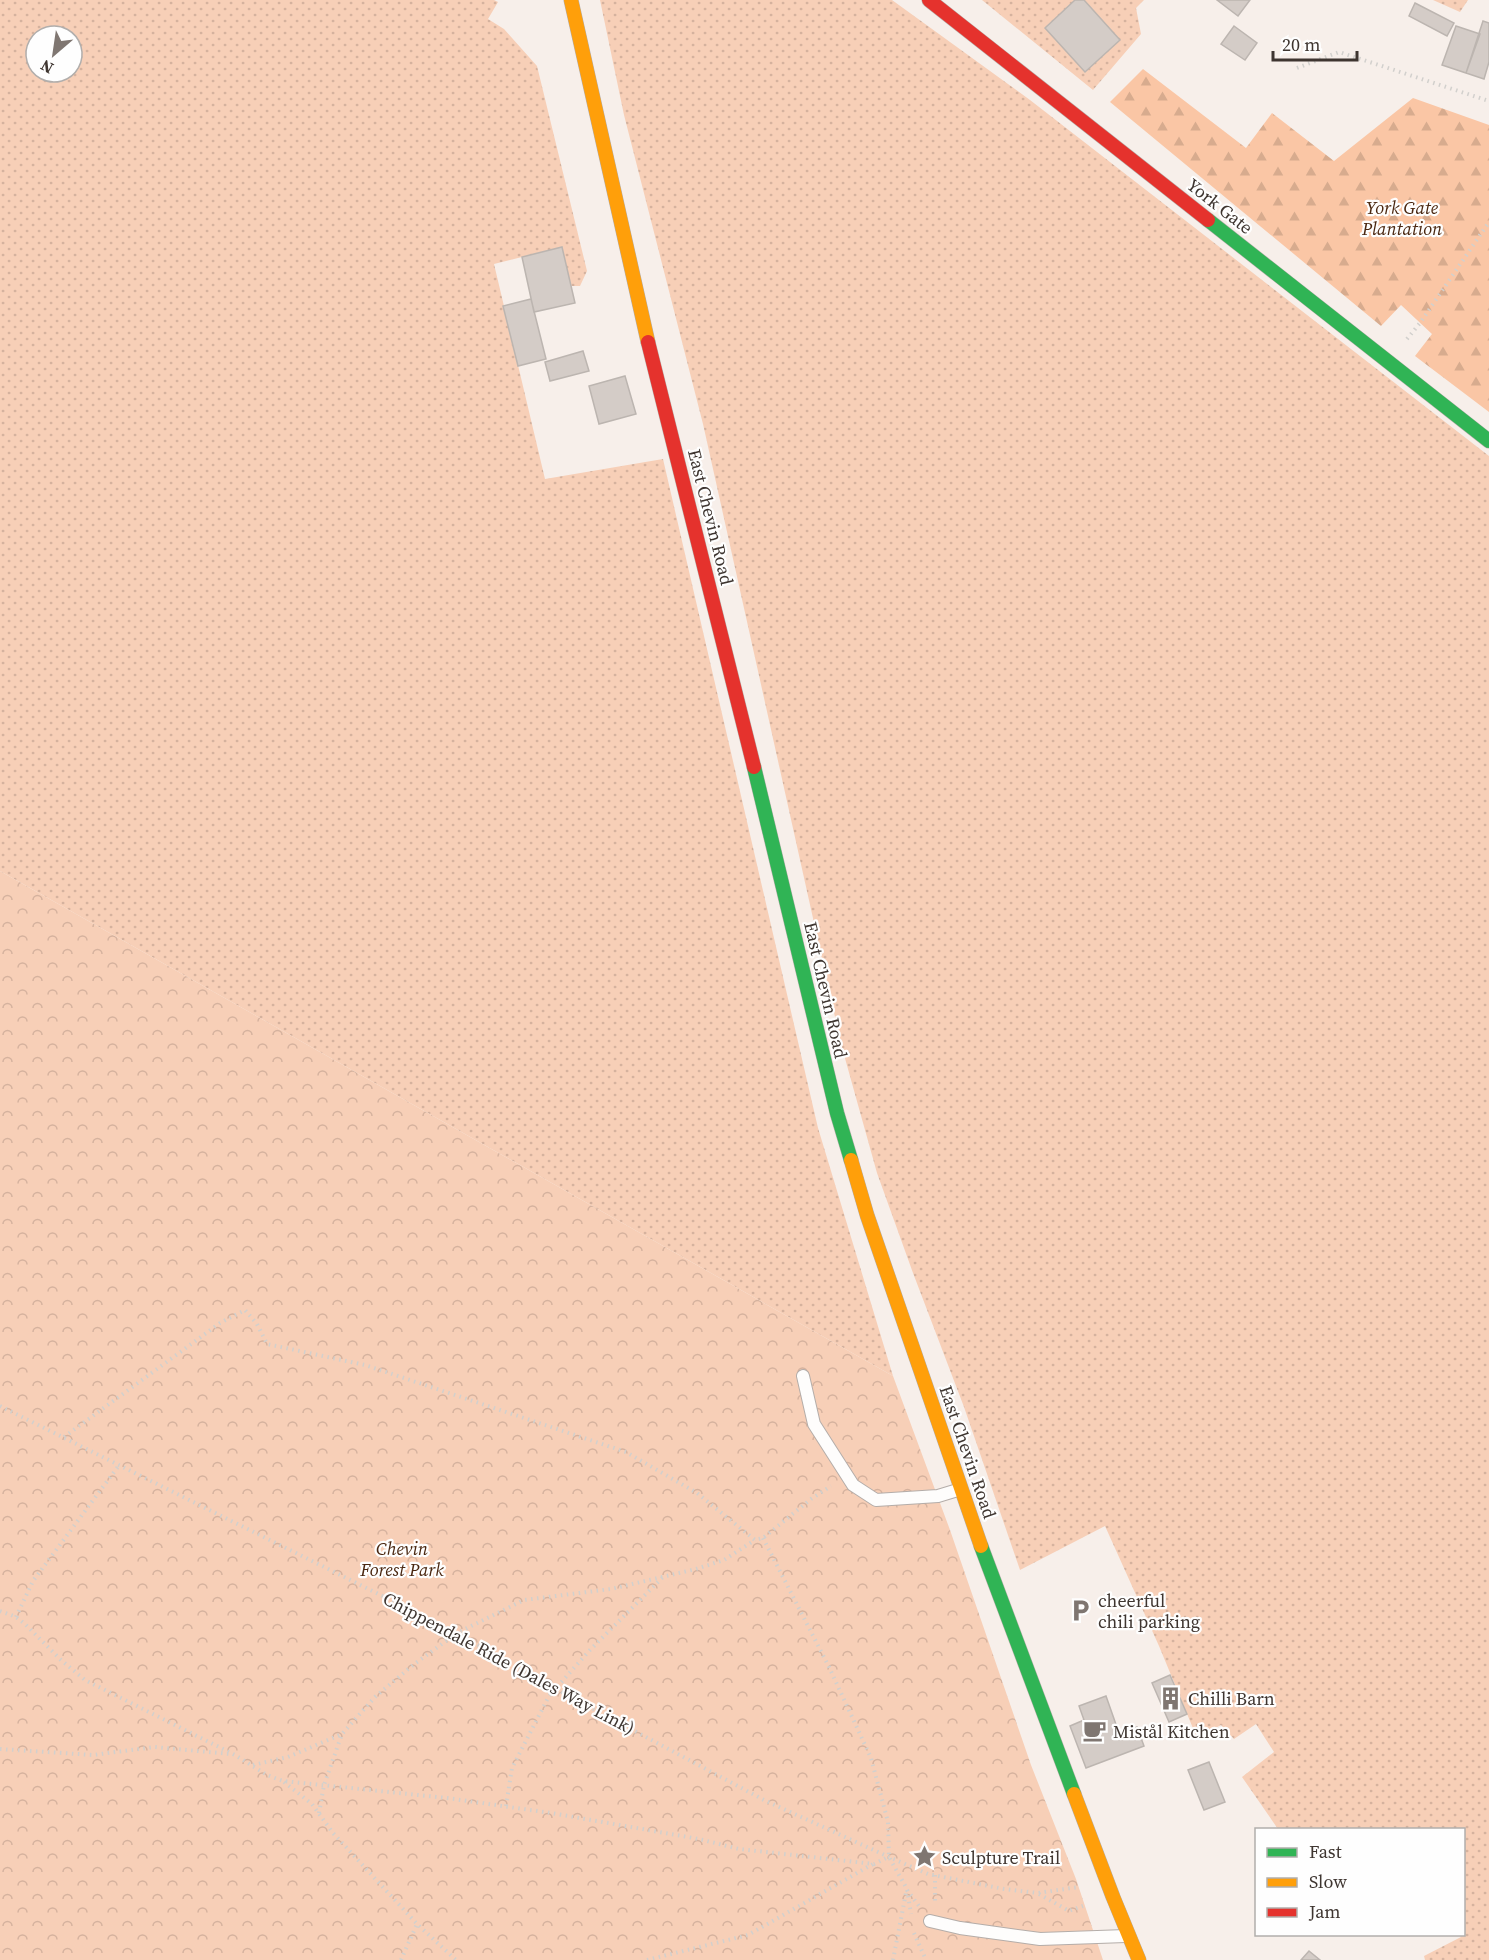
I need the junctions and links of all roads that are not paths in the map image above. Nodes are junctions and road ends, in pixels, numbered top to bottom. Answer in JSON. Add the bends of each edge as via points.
{"nodes":[{"id":1,"x":571,"y":0,"type":"edge"},
{"id":2,"x":930,"y":0,"type":"edge"},
{"id":3,"x":1489,"y":441,"type":"edge"},
{"id":4,"x":803,"y":1376,"type":"dead end"},
{"id":5,"x":962,"y":1488,"type":"junction"},
{"id":6,"x":932,"y":1922,"type":"road end"},
{"id":7,"x":1130,"y":1936,"type":"junction"},
{"id":8,"x":1139,"y":1960,"type":"edge"}],
"edges":[{"from":1,"to":5,"type":"street","name":"East Chevin Road","via":[[642,317],[837,1113],[867,1215]]},
{"from":2,"to":3,"type":"street","name":"York Gate"},
{"from":4,"to":5,"type":"lane","via":[[814,1424],[853,1485],[876,1500],[938,1497]]},
{"from":5,"to":7,"type":"street","name":"East Chevin Road"},
{"from":6,"to":7,"type":"lane","via":[[1040,1939]]},
{"from":7,"to":8,"type":"street","name":"East Chevin Road"}]}
